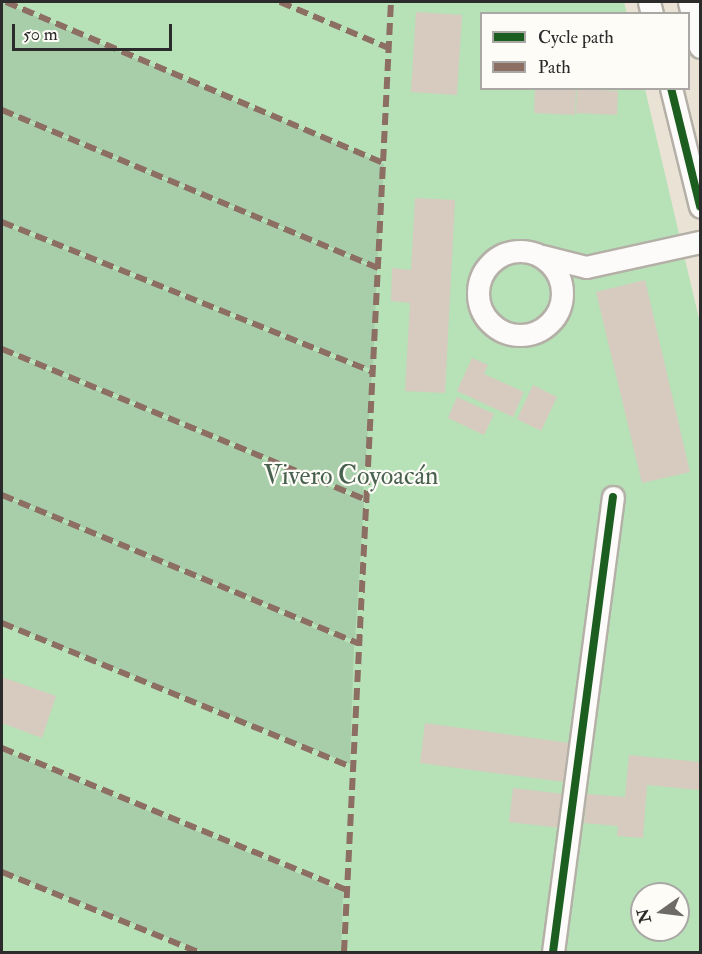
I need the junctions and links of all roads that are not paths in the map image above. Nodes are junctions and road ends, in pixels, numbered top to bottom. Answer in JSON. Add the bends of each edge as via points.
{"nodes":[{"id":1,"x":689,"y":2,"type":"edge"},
{"id":2,"x":700,"y":47,"type":"edge"},
{"id":3,"x":671,"y":90,"type":"edge"},
{"id":4,"x":700,"y":206,"type":"edge"},
{"id":5,"x":700,"y":242,"type":"edge"},
{"id":6,"x":542,"y":256,"type":"junction"},
{"id":7,"x":585,"y":267,"type":"junction"},
{"id":8,"x":562,"y":289,"type":"junction"},
{"id":9,"x":613,"y":497,"type":"dead end"},
{"id":10,"x":553,"y":952,"type":"edge"}],
"edges":[{"from":1,"to":2,"type":"street"},
{"from":3,"to":4,"type":"street"},
{"from":5,"to":7,"type":"street"},
{"from":6,"to":7,"type":"street"},
{"from":6,"to":8,"type":"street","via":[[559,276]]},
{"from":6,"to":8,"type":"street","via":[[516,250],[492,260],[478,283],[478,296],[488,321],[511,334],[537,332],[556,315]]},
{"from":7,"to":8,"type":"street"},
{"from":9,"to":10,"type":"street"}]}
